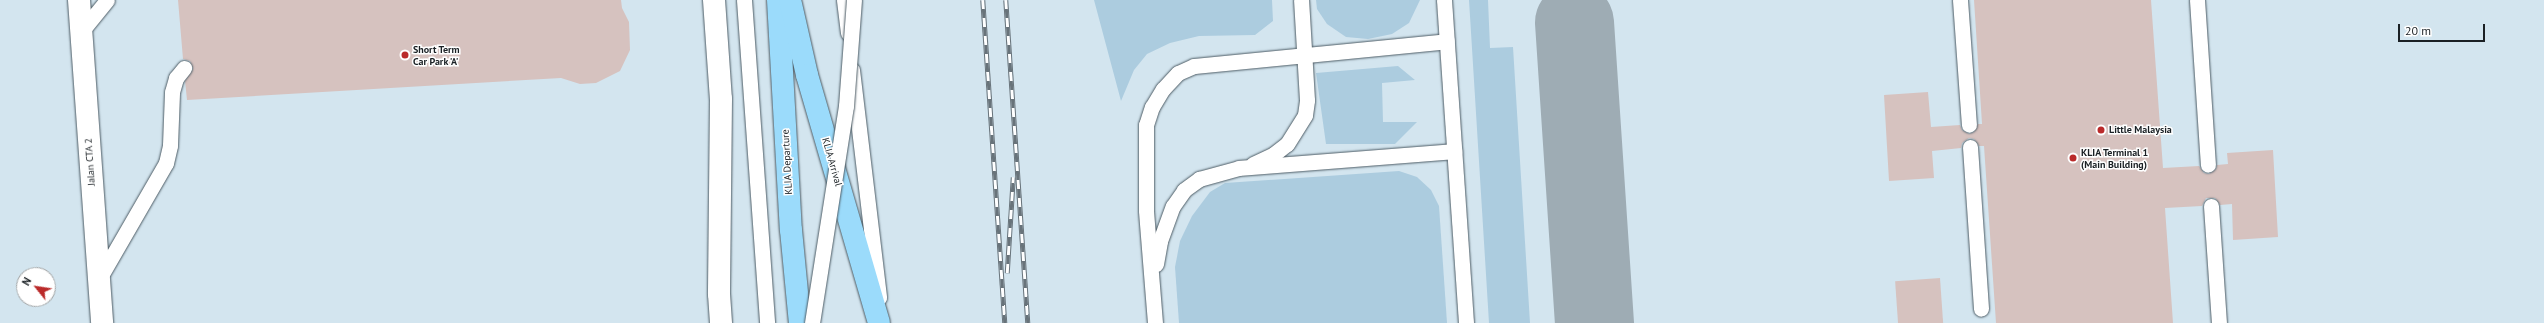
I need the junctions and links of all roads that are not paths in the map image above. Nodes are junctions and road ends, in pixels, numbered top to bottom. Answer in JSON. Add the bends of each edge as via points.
{"nodes":[{"id":1,"x":79,"y":0,"type":"edge"},
{"id":2,"x":107,"y":0,"type":"edge"},
{"id":3,"x":714,"y":0,"type":"edge"},
{"id":4,"x":744,"y":0,"type":"edge"},
{"id":5,"x":778,"y":0,"type":"edge"},
{"id":6,"x":790,"y":0,"type":"edge"},
{"id":7,"x":844,"y":0,"type":"edge"},
{"id":8,"x":854,"y":0,"type":"edge"},
{"id":9,"x":1301,"y":0,"type":"edge"},
{"id":10,"x":1444,"y":0,"type":"edge"},
{"id":11,"x":1960,"y":0,"type":"edge"},
{"id":12,"x":2197,"y":0,"type":"edge"},
{"id":13,"x":82,"y":32,"type":"junction"},
{"id":14,"x":1447,"y":41,"type":"junction"},
{"id":15,"x":1304,"y":56,"type":"junction"},
{"id":16,"x":184,"y":68,"type":"dead end"},
{"id":17,"x":1969,"y":125,"type":"dead end"},
{"id":18,"x":1970,"y":147,"type":"dead end"},
{"id":19,"x":1454,"y":151,"type":"junction"},
{"id":20,"x":2208,"y":165,"type":"dead end"},
{"id":21,"x":1239,"y":168,"type":"junction"},
{"id":22,"x":2211,"y":206,"type":"dead end"},
{"id":23,"x":98,"y":280,"type":"junction"},
{"id":24,"x":1152,"y":290,"type":"junction"},
{"id":25,"x":1981,"y":309,"type":"dead end"},
{"id":26,"x":102,"y":323,"type":"edge"},
{"id":27,"x":721,"y":323,"type":"edge"},
{"id":28,"x":767,"y":323,"type":"edge"},
{"id":29,"x":800,"y":323,"type":"edge"},
{"id":30,"x":812,"y":323,"type":"edge"},
{"id":31,"x":879,"y":323,"type":"edge"},
{"id":32,"x":882,"y":323,"type":"edge"},
{"id":33,"x":1154,"y":323,"type":"edge"},
{"id":34,"x":1466,"y":323,"type":"edge"},
{"id":35,"x":2219,"y":323,"type":"edge"}],
"edges":[{"from":1,"to":13,"type":"street","name":"Jalan CTA 2"},
{"from":2,"to":13,"type":"lane"},
{"from":3,"to":27,"type":"street","via":[[721,99]]},
{"from":4,"to":28,"type":"lane"},
{"from":5,"to":29,"type":"main road","name":"KLIA Departure","via":[[791,230]]},
{"from":6,"to":31,"type":"main road","name":"KLIA Arrival","via":[[807,75]]},
{"from":7,"to":32,"type":"lane"},
{"from":8,"to":30,"type":"lane","bridge":true,"via":[[846,106]]},
{"from":9,"to":15,"type":"lane"},
{"from":10,"to":14,"type":"lane"},
{"from":11,"to":17,"type":"lane"},
{"from":12,"to":20,"type":"lane"},
{"from":13,"to":23,"type":"street","name":"Jalan CTA 2"},
{"from":14,"to":15,"type":"lane"},
{"from":14,"to":19,"type":"lane"},
{"from":15,"to":21,"type":"lane","via":[[1307,100],[1305,115],[1297,131],[1287,144],[1274,154],[1259,163]]},
{"from":15,"to":24,"type":"lane","via":[[1194,66],[1178,73],[1162,90],[1152,107],[1146,125],[1146,210]]},
{"from":16,"to":23,"type":"lane","via":[[176,78],[172,92],[170,145],[166,163]]},
{"from":18,"to":25,"type":"lane"},
{"from":19,"to":21,"type":"lane"},
{"from":19,"to":34,"type":"lane"},
{"from":21,"to":24,"type":"lane","via":[[1199,179],[1184,190],[1173,206],[1160,241]]},
{"from":22,"to":35,"type":"lane"},
{"from":23,"to":26,"type":"street","name":"Jalan CTA 2"},
{"from":24,"to":33,"type":"lane"}]}
